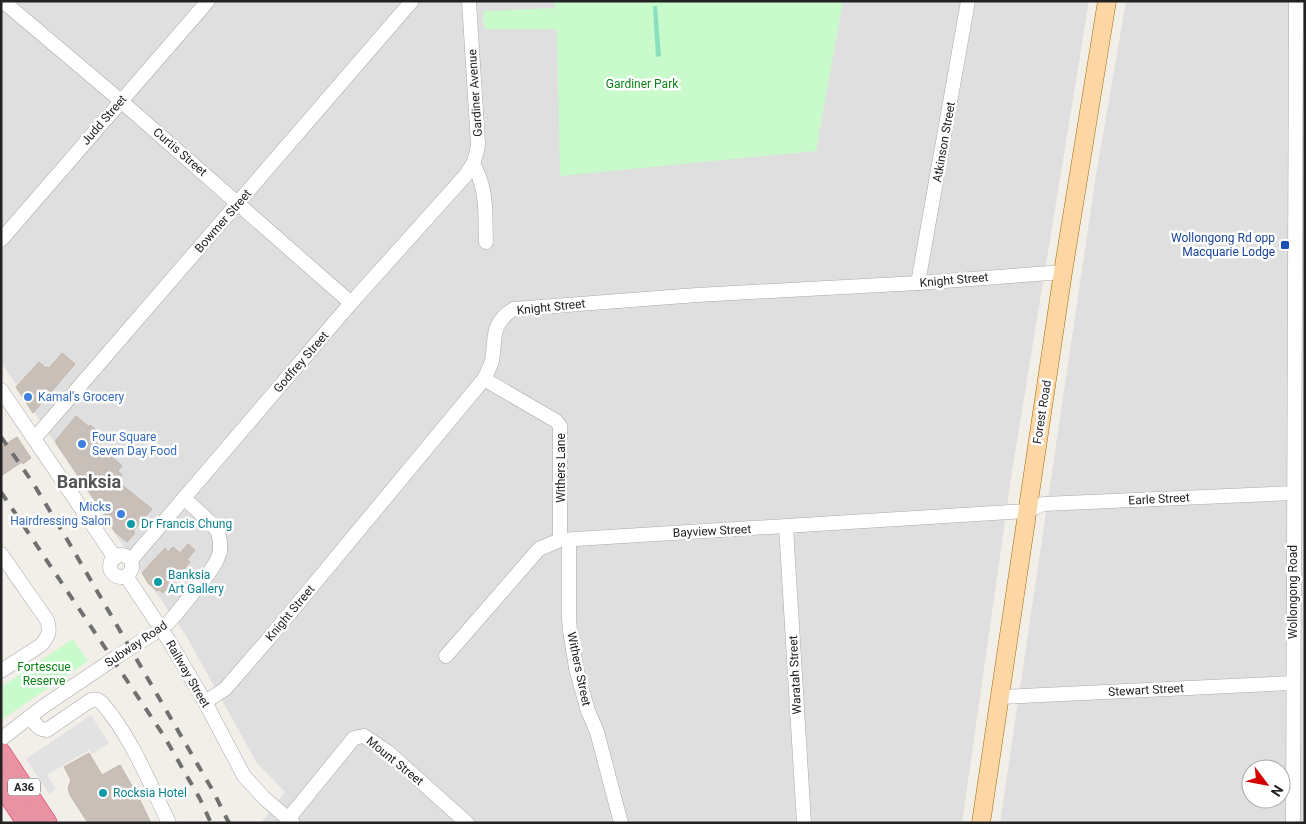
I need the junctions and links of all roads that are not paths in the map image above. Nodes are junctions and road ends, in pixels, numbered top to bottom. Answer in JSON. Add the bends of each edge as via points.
{"nodes":[{"id":1,"x":208,"y":1,"type":"edge"},
{"id":2,"x":412,"y":1,"type":"edge"},
{"id":3,"x":469,"y":1,"type":"edge"},
{"id":4,"x":968,"y":1,"type":"edge"},
{"id":5,"x":1107,"y":1,"type":"edge"},
{"id":6,"x":1296,"y":1,"type":"edge"},
{"id":7,"x":5,"y":4,"type":"edge"},
{"id":8,"x":121,"y":101,"type":"junction"},
{"id":9,"x":473,"y":164,"type":"junction"},
{"id":10,"x":1300,"y":184,"type":"edge"},
{"id":11,"x":238,"y":203,"type":"junction"},
{"id":12,"x":1,"y":240,"type":"edge"},
{"id":13,"x":486,"y":242,"type":"dead end"},
{"id":14,"x":1063,"y":272,"type":"junction"},
{"id":15,"x":918,"y":283,"type":"junction"},
{"id":16,"x":351,"y":303,"type":"junction"},
{"id":17,"x":484,"y":379,"type":"junction"},
{"id":18,"x":1,"y":390,"type":"edge"},
{"id":19,"x":34,"y":439,"type":"junction"},
{"id":20,"x":1294,"y":492,"type":"junction"},
{"id":21,"x":184,"y":498,"type":"junction"},
{"id":22,"x":1027,"y":511,"type":"junction"},
{"id":23,"x":786,"y":527,"type":"junction"},
{"id":24,"x":565,"y":540,"type":"junction"},
{"id":25,"x":1,"y":554,"type":"edge"},
{"id":26,"x":115,"y":558,"type":"junction"},
{"id":27,"x":131,"y":560,"type":"junction"},
{"id":28,"x":126,"y":576,"type":"junction"},
{"id":29,"x":1299,"y":643,"type":"edge"},
{"id":30,"x":446,"y":656,"type":"dead end"},
{"id":31,"x":1,"y":671,"type":"edge"},
{"id":32,"x":1293,"y":683,"type":"junction"},
{"id":33,"x":1000,"y":697,"type":"junction"},
{"id":34,"x":206,"y":702,"type":"junction"},
{"id":35,"x":30,"y":717,"type":"junction"},
{"id":36,"x":1,"y":739,"type":"edge"},
{"id":37,"x":1,"y":753,"type":"edge"},
{"id":38,"x":1,"y":784,"type":"edge"},
{"id":39,"x":291,"y":821,"type":"edge"},
{"id":40,"x":27,"y":823,"type":"edge"},
{"id":41,"x":47,"y":823,"type":"edge"},
{"id":42,"x":170,"y":823,"type":"edge"},
{"id":43,"x":467,"y":823,"type":"edge"},
{"id":44,"x":621,"y":823,"type":"edge"},
{"id":45,"x":804,"y":823,"type":"edge"},
{"id":46,"x":981,"y":823,"type":"edge"},
{"id":47,"x":1293,"y":823,"type":"edge"}],
"edges":[{"from":1,"to":8,"type":"street","name":"Judd Street"},
{"from":2,"to":11,"type":"street","name":"Bowmer Street"},
{"from":3,"to":9,"type":"street","name":"Gardiner Avenue","via":[[478,144]]},
{"from":4,"to":15,"type":"street","name":"Atkinson Street"},
{"from":5,"to":14,"type":"main road","name":"Forest Road"},
{"from":6,"to":10,"type":"street","name":"Wollongong Road"},
{"from":7,"to":8,"type":"street","name":"Curtis Street"},
{"from":8,"to":11,"type":"street","name":"Curtis Street"},
{"from":8,"to":12,"type":"street","name":"Judd Street"},
{"from":9,"to":13,"type":"street","via":[[483,187]]},
{"from":9,"to":16,"type":"street","name":"Godfrey Street"},
{"from":10,"to":20,"type":"street","name":"Wollongong Road"},
{"from":11,"to":16,"type":"street","name":"Curtis Street"},
{"from":11,"to":19,"type":"street","name":"Bowmer Street"},
{"from":14,"to":15,"type":"street","name":"Knight Street"},
{"from":14,"to":22,"type":"main road","name":"Forest Road"},
{"from":15,"to":17,"type":"street","name":"Knight Street","via":[[514,309],[495,330],[491,362]]},
{"from":16,"to":21,"type":"street","name":"Godfrey Street"},
{"from":17,"to":24,"type":"street","name":"Withers Lane","via":[[560,426]]},
{"from":17,"to":34,"type":"street","name":"Knight Street","via":[[254,656],[225,689]]},
{"from":18,"to":19,"type":"street"},
{"from":19,"to":26,"type":"street"},
{"from":20,"to":22,"type":"street","name":"Earle Street","via":[[1043,504]]},
{"from":20,"to":29,"type":"street","name":"Wollongong Road"},
{"from":21,"to":27,"type":"street","name":"Godfrey Street"},
{"from":21,"to":35,"type":"street","name":"Subway Road","via":[[218,532],[220,552],[209,573],[165,626]]},
{"from":22,"to":23,"type":"street","name":"Bayview Street"},
{"from":22,"to":33,"type":"main road","name":"Forest Road"},
{"from":23,"to":24,"type":"street","name":"Bayview Street"},
{"from":23,"to":45,"type":"street","name":"Waratah Street"},
{"from":24,"to":30,"type":"street","name":"Bayview Street","via":[[539,549]]},
{"from":24,"to":44,"type":"street","name":"Withers Street","via":[[576,668]]},
{"from":25,"to":31,"type":"street","via":[[49,626],[49,633],[41,645]]},
{"from":26,"to":27,"type":"street","via":[[125,556]]},
{"from":26,"to":28,"type":"street","via":[[111,571],[116,576]]},
{"from":27,"to":28,"type":"street","via":[[131,571]]},
{"from":28,"to":34,"type":"street","name":"Railway Street","bridge":true},
{"from":29,"to":32,"type":"street","name":"Wollongong Road"},
{"from":32,"to":33,"type":"street","name":"Stewart Street"},
{"from":32,"to":47,"type":"street","name":"Wollongong Road"},
{"from":33,"to":46,"type":"main road","name":"Forest Road"},
{"from":34,"to":39,"type":"street","name":"Railway Street","via":[[244,776]]},
{"from":35,"to":36,"type":"street","name":"Subway Road"},
{"from":35,"to":42,"type":"street","via":[[38,728],[47,730],[91,700],[102,703],[133,747]]},
{"from":37,"to":41,"type":"highway","number":"A36"},
{"from":38,"to":40,"type":"highway","number":"A36"},
{"from":39,"to":43,"type":"street","name":"Mount Street","via":[[354,738],[364,736],[388,752]]}]}
